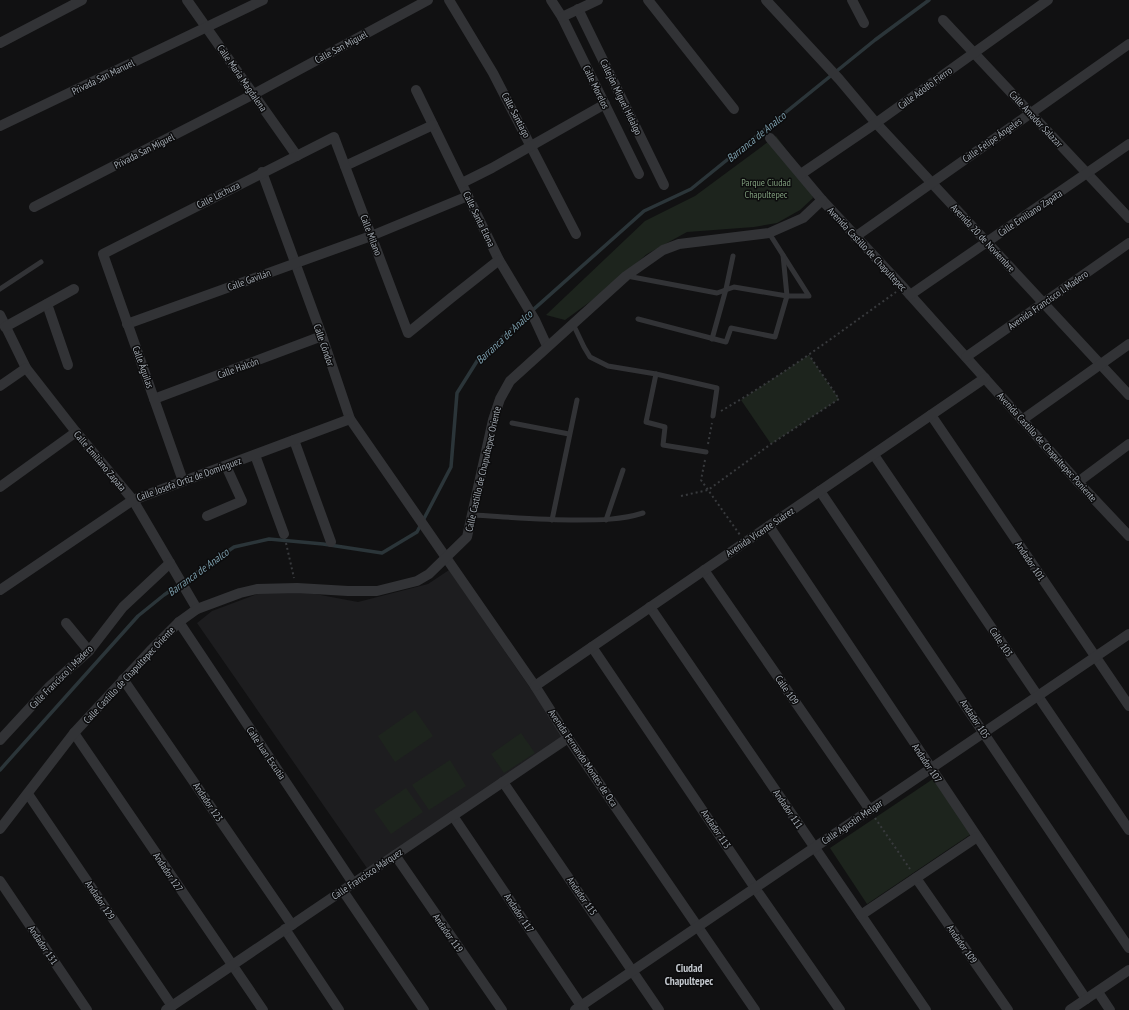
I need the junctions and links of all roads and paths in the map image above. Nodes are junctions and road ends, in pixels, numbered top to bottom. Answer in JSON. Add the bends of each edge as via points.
{"nodes":[{"id":1,"x":82,"y":0,"type":"edge"},
{"id":2,"x":188,"y":0,"type":"edge"},
{"id":3,"x":263,"y":0,"type":"edge"},
{"id":4,"x":428,"y":0,"type":"edge"},
{"id":5,"x":449,"y":0,"type":"edge"},
{"id":6,"x":551,"y":0,"type":"edge"},
{"id":7,"x":598,"y":0,"type":"edge"},
{"id":8,"x":648,"y":0,"type":"edge"},
{"id":9,"x":766,"y":0,"type":"edge"},
{"id":10,"x":852,"y":0,"type":"edge"},
{"id":11,"x":1048,"y":0,"type":"edge"},
{"id":12,"x":578,"y":9,"type":"junction"},
{"id":13,"x":562,"y":17,"type":"junction"},
{"id":14,"x":943,"y":20,"type":"dead end"},
{"id":15,"x":864,"y":23,"type":"dead end"},
{"id":16,"x":207,"y":27,"type":"junction"},
{"id":17,"x":0,"y":43,"type":"edge"},
{"id":18,"x":1129,"y":44,"type":"edge"},
{"id":19,"x":974,"y":52,"type":"junction"},
{"id":20,"x":416,"y":90,"type":"dead end"},
{"id":21,"x":254,"y":94,"type":"junction"},
{"id":22,"x":604,"y":104,"type":"junction"},
{"id":23,"x":734,"y":109,"type":"dead end"},
{"id":24,"x":1031,"y":113,"type":"junction"},
{"id":25,"x":876,"y":123,"type":"junction"},
{"id":26,"x":433,"y":124,"type":"junction"},
{"id":27,"x":0,"y":126,"type":"edge"},
{"id":28,"x":334,"y":137,"type":"joint"},
{"id":29,"x":770,"y":138,"type":"dead end"},
{"id":30,"x":1129,"y":144,"type":"edge"},
{"id":31,"x":532,"y":146,"type":"junction"},
{"id":32,"x":297,"y":156,"type":"junction"},
{"id":33,"x":345,"y":166,"type":"junction"},
{"id":34,"x":262,"y":172,"type":"junction"},
{"id":35,"x":639,"y":174,"type":"dead end"},
{"id":36,"x":801,"y":174,"type":"junction"},
{"id":37,"x":1087,"y":174,"type":"junction"},
{"id":38,"x":931,"y":183,"type":"junction"},
{"id":39,"x":462,"y":184,"type":"junction"},
{"id":40,"x":664,"y":185,"type":"dead end"},
{"id":41,"x":468,"y":196,"type":"junction"},
{"id":42,"x":822,"y":200,"type":"junction"},
{"id":43,"x":34,"y":207,"type":"dead end"},
{"id":44,"x":1129,"y":218,"type":"edge"},
{"id":45,"x":769,"y":233,"type":"junction"},
{"id":46,"x":576,"y":234,"type":"dead end"},
{"id":47,"x":371,"y":236,"type":"junction"},
{"id":48,"x":855,"y":237,"type":"junction"},
{"id":49,"x":986,"y":242,"type":"junction"},
{"id":50,"x":1129,"y":243,"type":"edge"},
{"id":51,"x":102,"y":254,"type":"joint"},
{"id":52,"x":782,"y":254,"type":"junction"},
{"id":53,"x":733,"y":256,"type":"dead end"},
{"id":54,"x":499,"y":260,"type":"junction"},
{"id":55,"x":41,"y":262,"type":"dead end"},
{"id":56,"x":295,"y":263,"type":"junction"},
{"id":57,"x":626,"y":276,"type":"junction"},
{"id":58,"x":903,"y":287,"type":"junction"},
{"id":59,"x":0,"y":289,"type":"edge"},
{"id":60,"x":74,"y":289,"type":"dead end"},
{"id":61,"x":726,"y":289,"type":"junction"},
{"id":62,"x":910,"y":295,"type":"junction"},
{"id":63,"x":787,"y":296,"type":"junction"},
{"id":64,"x":1043,"y":303,"type":"junction"},
{"id":65,"x":47,"y":304,"type":"junction"},
{"id":66,"x":0,"y":315,"type":"edge"},
{"id":67,"x":638,"y":319,"type":"dead end"},
{"id":68,"x":573,"y":323,"type":"junction"},
{"id":69,"x":127,"y":324,"type":"junction"},
{"id":70,"x":5,"y":327,"type":"junction"},
{"id":71,"x":322,"y":336,"type":"junction"},
{"id":72,"x":712,"y":339,"type":"junction"},
{"id":73,"x":1129,"y":344,"type":"edge"},
{"id":74,"x":547,"y":346,"type":"junction"},
{"id":75,"x":809,"y":354,"type":"junction"},
{"id":76,"x":966,"y":357,"type":"junction"},
{"id":77,"x":1100,"y":364,"type":"junction"},
{"id":78,"x":68,"y":365,"type":"dead end"},
{"id":79,"x":26,"y":368,"type":"junction"},
{"id":80,"x":656,"y":374,"type":"junction"},
{"id":81,"x":985,"y":378,"type":"junction"},
{"id":82,"x":0,"y":386,"type":"edge"},
{"id":83,"x":1129,"y":395,"type":"edge"},
{"id":84,"x":154,"y":399,"type":"junction"},
{"id":85,"x":577,"y":400,"type":"dead end"},
{"id":86,"x":931,"y":415,"type":"junction"},
{"id":87,"x":713,"y":416,"type":"junction"},
{"id":88,"x":350,"y":418,"type":"junction"},
{"id":89,"x":1022,"y":420,"type":"junction"},
{"id":90,"x":512,"y":423,"type":"dead end"},
{"id":91,"x":76,"y":432,"type":"junction"},
{"id":92,"x":570,"y":434,"type":"junction"},
{"id":93,"x":294,"y":440,"type":"junction"},
{"id":94,"x":1129,"y":444,"type":"edge"},
{"id":95,"x":706,"y":452,"type":"junction"},
{"id":96,"x":874,"y":454,"type":"junction"},
{"id":97,"x":255,"y":455,"type":"junction"},
{"id":98,"x":226,"y":466,"type":"junction"},
{"id":99,"x":623,"y":470,"type":"dead end"},
{"id":100,"x":183,"y":481,"type":"junction"},
{"id":101,"x":1078,"y":482,"type":"junction"},
{"id":102,"x":0,"y":487,"type":"edge"},
{"id":103,"x":708,"y":490,"type":"junction"},
{"id":104,"x":820,"y":491,"type":"junction"},
{"id":105,"x":681,"y":496,"type":"dead end"},
{"id":106,"x":133,"y":500,"type":"junction"},
{"id":107,"x":411,"y":505,"type":"joint"},
{"id":108,"x":643,"y":513,"type":"dead end"},
{"id":109,"x":473,"y":515,"type":"junction"},
{"id":110,"x":206,"y":516,"type":"dead end"},
{"id":111,"x":552,"y":520,"type":"junction"},
{"id":112,"x":606,"y":520,"type":"junction"},
{"id":113,"x":769,"y":526,"type":"junction"},
{"id":114,"x":284,"y":534,"type":"joint"},
{"id":115,"x":1129,"y":536,"type":"edge"},
{"id":116,"x":332,"y":542,"type":"dead end"},
{"id":117,"x":745,"y":542,"type":"junction"},
{"id":118,"x":446,"y":557,"type":"junction"},
{"id":119,"x":170,"y":563,"type":"junction"},
{"id":120,"x":704,"y":570,"type":"junction"},
{"id":121,"x":297,"y":588,"type":"junction"},
{"id":122,"x":0,"y":590,"type":"edge"},
{"id":123,"x":650,"y":607,"type":"junction"},
{"id":124,"x":198,"y":609,"type":"junction"},
{"id":125,"x":179,"y":622,"type":"junction"},
{"id":126,"x":66,"y":623,"type":"dead end"},
{"id":127,"x":1129,"y":634,"type":"edge"},
{"id":128,"x":592,"y":647,"type":"junction"},
{"id":129,"x":89,"y":652,"type":"junction"},
{"id":130,"x":1095,"y":657,"type":"junction"},
{"id":131,"x":123,"y":679,"type":"junction"},
{"id":132,"x":535,"y":686,"type":"junction"},
{"id":133,"x":1038,"y":696,"type":"junction"},
{"id":134,"x":1129,"y":706,"type":"edge"},
{"id":135,"x":984,"y":732,"type":"junction"},
{"id":136,"x":74,"y":733,"type":"junction"},
{"id":137,"x":568,"y":738,"type":"junction"},
{"id":138,"x":0,"y":740,"type":"edge"},
{"id":139,"x":931,"y":769,"type":"junction"},
{"id":140,"x":503,"y":782,"type":"junction"},
{"id":141,"x":28,"y":794,"type":"junction"},
{"id":142,"x":870,"y":810,"type":"junction"},
{"id":143,"x":453,"y":816,"type":"junction"},
{"id":144,"x":0,"y":829,"type":"edge"},
{"id":145,"x":1129,"y":830,"type":"edge"},
{"id":146,"x":977,"y":837,"type":"junction"},
{"id":147,"x":814,"y":848,"type":"junction"},
{"id":148,"x":395,"y":855,"type":"junction"},
{"id":149,"x":916,"y":878,"type":"junction"},
{"id":150,"x":0,"y":881,"type":"edge"},
{"id":151,"x":354,"y":884,"type":"junction"},
{"id":152,"x":755,"y":888,"type":"junction"},
{"id":153,"x":342,"y":891,"type":"junction"},
{"id":154,"x":861,"y":915,"type":"junction"},
{"id":155,"x":698,"y":926,"type":"junction"},
{"id":156,"x":288,"y":927,"type":"junction"},
{"id":157,"x":1129,"y":948,"type":"edge"},
{"id":158,"x":232,"y":965,"type":"junction"},
{"id":159,"x":1129,"y":970,"type":"edge"},
{"id":160,"x":633,"y":971,"type":"junction"},
{"id":161,"x":1098,"y":992,"type":"junction"},
{"id":162,"x":1086,"y":999,"type":"junction"},
{"id":163,"x":169,"y":1008,"type":"edge"},
{"id":164,"x":580,"y":1009,"type":"edge"},
{"id":165,"x":87,"y":1010,"type":"edge"},
{"id":166,"x":263,"y":1010,"type":"edge"},
{"id":167,"x":339,"y":1010,"type":"edge"},
{"id":168,"x":424,"y":1010,"type":"edge"},
{"id":169,"x":502,"y":1010,"type":"edge"},
{"id":170,"x":660,"y":1010,"type":"edge"},
{"id":171,"x":755,"y":1010,"type":"edge"},
{"id":172,"x":840,"y":1010,"type":"edge"},
{"id":173,"x":926,"y":1010,"type":"edge"},
{"id":174,"x":1008,"y":1010,"type":"edge"},
{"id":175,"x":1070,"y":1010,"type":"edge"},
{"id":176,"x":1110,"y":1010,"type":"edge"}],
"edges":[{"from":1,"to":17,"type":"street"},
{"from":2,"to":16,"type":"street","name":"Calle María Magdalena"},
{"from":3,"to":16,"type":"street","name":"Privada San Manuel"},
{"from":4,"to":21,"type":"street","name":"Calle San Miguel"},
{"from":5,"to":31,"type":"street","name":"Calle Santiago","via":[[494,73]]},
{"from":6,"to":13,"type":"street","name":"Calle Morelos"},
{"from":7,"to":12,"type":"street"},
{"from":8,"to":23,"type":"street"},
{"from":9,"to":25,"type":"street","name":"Avenida 20 de Noviembre"},
{"from":10,"to":15,"type":"street"},
{"from":11,"to":19,"type":"street","name":"Calle Adolfo Fierro"},
{"from":12,"to":13,"type":"street"},
{"from":12,"to":40,"type":"street","name":"Callejón Miguel Hidalgo"},
{"from":13,"to":22,"type":"street","name":"Calle Morelos"},
{"from":14,"to":19,"type":"street","name":"Calle Amador Salazar"},
{"from":16,"to":21,"type":"street","name":"Calle María Magdalena"},
{"from":16,"to":27,"type":"street","name":"Privada San Manuel"},
{"from":18,"to":24,"type":"street","name":"Calle Felipe Ángeles"},
{"from":19,"to":24,"type":"street","name":"Calle Amador Salazar"},
{"from":19,"to":25,"type":"street","name":"Calle Adolfo Fierro"},
{"from":20,"to":26,"type":"street","name":"Calle Santa Elena"},
{"from":21,"to":32,"type":"street","name":"Calle María Magdalena"},
{"from":21,"to":43,"type":"street","name":"Privada San Miguel"},
{"from":22,"to":31,"type":"street"},
{"from":22,"to":35,"type":"street","name":"Calle Morelos"},
{"from":24,"to":37,"type":"street","name":"Calle Amador Salazar"},
{"from":24,"to":38,"type":"street","name":"Calle Felipe Ángeles"},
{"from":25,"to":36,"type":"street","name":"Calle Adolfo Fierro"},
{"from":25,"to":38,"type":"street","name":"Avenida 20 de Noviembre"},
{"from":26,"to":33,"type":"street"},
{"from":26,"to":39,"type":"street","name":"Calle Santa Elena"},
{"from":28,"to":32,"type":"street","name":"Calle Lechuza"},
{"from":28,"to":33,"type":"street","name":"Calle Milano"},
{"from":29,"to":36,"type":"street","name":"Avenida Castillo de Chapultepec"},
{"from":30,"to":37,"type":"street","name":"Calle Emiliano Zapata"},
{"from":31,"to":39,"type":"street"},
{"from":31,"to":46,"type":"street","name":"Calle Santiago"},
{"from":32,"to":34,"type":"street","name":"Calle Lechuza"},
{"from":33,"to":47,"type":"street","name":"Calle Milano"},
{"from":34,"to":51,"type":"street","name":"Calle Lechuza"},
{"from":34,"to":56,"type":"street","name":"Calle Cóndor"},
{"from":36,"to":42,"type":"street","name":"Avenida Castillo de Chapultepec"},
{"from":37,"to":44,"type":"street","name":"Calle Amador Salazar"},
{"from":37,"to":49,"type":"street","name":"Calle Emiliano Zapata"},
{"from":38,"to":48,"type":"street","name":"Calle Felipe Ángeles"},
{"from":38,"to":49,"type":"street","name":"Avenida 20 de Noviembre"},
{"from":39,"to":41,"type":"street","name":"Calle Santa Elena"},
{"from":41,"to":47,"type":"street","name":"Calle Gavilán"},
{"from":41,"to":54,"type":"street","name":"Calle Santa Elena"},
{"from":42,"to":45,"type":"street","name":"Calle Castillo de Chapultepec Oriente","via":[[803,218]]},
{"from":42,"to":48,"type":"street","name":"Avenida Castillo de Chapultepec"},
{"from":45,"to":52,"type":"lane"},
{"from":45,"to":57,"type":"street","name":"Calle Castillo de Chapultepec Oriente","via":[[679,244],[663,250]]},
{"from":47,"to":54,"type":"street","name":"Calle Milano","via":[[408,333]]},
{"from":47,"to":56,"type":"street","name":"Calle Gavilán"},
{"from":48,"to":58,"type":"street","name":"Avenida Castillo de Chapultepec"},
{"from":49,"to":62,"type":"street","name":"Calle Emiliano Zapata"},
{"from":49,"to":64,"type":"street","name":"Avenida 20 de Noviembre"},
{"from":50,"to":64,"type":"street","name":"Avenida Francisco I. Madero"},
{"from":51,"to":69,"type":"street","name":"Calle Águilas"},
{"from":52,"to":63,"type":"lane"},
{"from":52,"to":63,"type":"lane","via":[[809,296]]},
{"from":53,"to":61,"type":"lane"},
{"from":54,"to":74,"type":"street","name":"Calle Santa Elena","via":[[535,320]]},
{"from":55,"to":59,"type":"lane"},
{"from":56,"to":69,"type":"street","name":"Calle Gavilán"},
{"from":56,"to":71,"type":"street","name":"Calle Cóndor"},
{"from":57,"to":61,"type":"lane","via":[[717,293]]},
{"from":57,"to":68,"type":"street","name":"Calle Castillo de Chapultepec Oriente"},
{"from":58,"to":62,"type":"street","name":"Avenida Castillo de Chapultepec"},
{"from":58,"to":75,"type":"path"},
{"from":60,"to":65,"type":"street"},
{"from":61,"to":63,"type":"lane","via":[[734,287]]},
{"from":61,"to":72,"type":"lane"},
{"from":62,"to":76,"type":"street","name":"Avenida Castillo de Chapultepec"},
{"from":63,"to":72,"type":"lane","via":[[775,337],[731,328],[726,342]]},
{"from":64,"to":76,"type":"street","name":"Avenida Francisco I. Madero"},
{"from":64,"to":77,"type":"street","name":"Avenida 20 de Noviembre"},
{"from":65,"to":70,"type":"street"},
{"from":65,"to":78,"type":"street"},
{"from":66,"to":70,"type":"street","name":"Calle Emiliano Zapata"},
{"from":67,"to":72,"type":"lane"},
{"from":68,"to":74,"type":"street","name":"Calle Castillo de Chapultepec Oriente"},
{"from":68,"to":80,"type":"lane","via":[[590,357],[608,366]]},
{"from":69,"to":84,"type":"street","name":"Calle Águilas"},
{"from":70,"to":79,"type":"street","name":"Calle Emiliano Zapata"},
{"from":71,"to":84,"type":"street","name":"Calle Halcón"},
{"from":71,"to":88,"type":"street","name":"Calle Cóndor"},
{"from":73,"to":77,"type":"street"},
{"from":74,"to":109,"type":"street","name":"Calle Castillo de Chapultepec Oriente","via":[[510,381],[500,399],[493,420]]},
{"from":75,"to":87,"type":"path"},
{"from":75,"to":103,"type":"path","via":[[839,399]]},
{"from":76,"to":81,"type":"street","name":"Avenida Castillo de Chapultepec Poniente"},
{"from":77,"to":83,"type":"street","name":"Avenida 20 de Noviembre"},
{"from":77,"to":89,"type":"street"},
{"from":79,"to":82,"type":"street"},
{"from":79,"to":91,"type":"street","name":"Calle Emiliano Zapata"},
{"from":80,"to":87,"type":"lane","via":[[717,388]]},
{"from":80,"to":95,"type":"lane","via":[[646,422],[665,427],[663,445]]},
{"from":81,"to":86,"type":"street","name":"Avenida Vicente Suárez"},
{"from":81,"to":89,"type":"street","name":"Avenida Castillo de Chapultepec Poniente"},
{"from":84,"to":100,"type":"street","name":"Calle Águilas"},
{"from":85,"to":92,"type":"lane"},
{"from":86,"to":96,"type":"street","name":"Avenida Vicente Suárez"},
{"from":86,"to":130,"type":"street","name":"Andador 101"},
{"from":87,"to":95,"type":"path"},
{"from":88,"to":93,"type":"street","name":"Calle Josefa Ortiz de Domínguez"},
{"from":88,"to":107,"type":"street","name":"Calle Cóndor"},
{"from":89,"to":101,"type":"street","name":"Avenida Castillo de Chapultepec Poniente"},
{"from":90,"to":92,"type":"lane"},
{"from":91,"to":102,"type":"street"},
{"from":91,"to":106,"type":"street","name":"Calle Emiliano Zapata"},
{"from":92,"to":111,"type":"lane"},
{"from":93,"to":97,"type":"street","name":"Calle Josefa Ortiz de Domínguez"},
{"from":93,"to":116,"type":"street"},
{"from":94,"to":101,"type":"street"},
{"from":95,"to":103,"type":"path","via":[[701,480]]},
{"from":96,"to":104,"type":"street","name":"Avenida Vicente Suárez"},
{"from":96,"to":133,"type":"street","name":"Calle 103"},
{"from":97,"to":98,"type":"street","name":"Calle Josefa Ortiz de Domínguez"},
{"from":97,"to":114,"type":"street"},
{"from":98,"to":100,"type":"street","name":"Calle Josefa Ortiz de Domínguez"},
{"from":98,"to":110,"type":"street","via":[[242,501]]},
{"from":99,"to":112,"type":"lane"},
{"from":100,"to":106,"type":"street","name":"Calle Josefa Ortiz de Domínguez"},
{"from":101,"to":115,"type":"street","name":"Avenida Castillo de Chapultepec Poniente"},
{"from":103,"to":105,"type":"path"},
{"from":103,"to":117,"type":"path"},
{"from":104,"to":113,"type":"street","name":"Avenida Vicente Suárez"},
{"from":104,"to":135,"type":"street","name":"Andador 105"},
{"from":106,"to":119,"type":"street","name":"Calle Emiliano Zapata"},
{"from":106,"to":122,"type":"street","name":"Calle Josefa Ortiz de Domínguez"},
{"from":107,"to":118,"type":"street","name":"Avenida Fernando Montes de Oca"},
{"from":108,"to":112,"type":"lane"},
{"from":109,"to":111,"type":"lane"},
{"from":109,"to":118,"type":"street","name":"Calle Castillo de Chapultepec Oriente","via":[[467,537]]},
{"from":111,"to":112,"type":"lane"},
{"from":113,"to":117,"type":"street","name":"Avenida Vicente Suárez"},
{"from":113,"to":139,"type":"street","name":"Andador 107"},
{"from":114,"to":121,"type":"path"},
{"from":117,"to":120,"type":"street","name":"Avenida Vicente Suárez"},
{"from":118,"to":121,"type":"street","name":"Calle Castillo de Chapultepec Oriente","via":[[429,574],[417,581],[377,591]]},
{"from":118,"to":132,"type":"street","name":"Avenida Fernando Montes de Oca"},
{"from":119,"to":124,"type":"street","name":"Calle Emiliano Zapata"},
{"from":119,"to":129,"type":"street","name":"Calle Francisco I. Madero","via":[[123,606]]},
{"from":120,"to":123,"type":"street","name":"Avenida Vicente Suárez"},
{"from":120,"to":142,"type":"street","name":"Calle 109"},
{"from":121,"to":124,"type":"street","name":"Calle Castillo de Chapultepec Oriente","via":[[257,589]]},
{"from":123,"to":128,"type":"street","name":"Avenida Vicente Suárez"},
{"from":123,"to":147,"type":"street","name":"Andador 111"},
{"from":124,"to":125,"type":"street","name":"Calle Castillo de Chapultepec Oriente"},
{"from":125,"to":131,"type":"street","name":"Calle Castillo de Chapultepec Oriente"},
{"from":125,"to":151,"type":"street","name":"Calle Juan Escutia"},
{"from":126,"to":129,"type":"street"},
{"from":127,"to":130,"type":"street","name":"Calle Agustín Melgar"},
{"from":128,"to":132,"type":"street","name":"Avenida Vicente Suárez"},
{"from":128,"to":152,"type":"street","name":"Andador 113"},
{"from":129,"to":138,"type":"street","name":"Calle Francisco I. Madero","via":[[50,686]]},
{"from":130,"to":133,"type":"street","name":"Calle Agustín Melgar"},
{"from":130,"to":134,"type":"street","name":"Andador 101"},
{"from":131,"to":136,"type":"street","name":"Calle Castillo de Chapultepec Oriente"},
{"from":131,"to":156,"type":"street","name":"Andador 123"},
{"from":132,"to":137,"type":"street","name":"Avenida Fernando Montes de Oca"},
{"from":133,"to":135,"type":"street","name":"Calle Agustín Melgar"},
{"from":133,"to":145,"type":"street","name":"Calle 103"},
{"from":135,"to":139,"type":"street","name":"Calle Agustín Melgar"},
{"from":135,"to":157,"type":"street","name":"Andador 105"},
{"from":136,"to":141,"type":"street","name":"Calle Castillo de Chapultepec Oriente"},
{"from":136,"to":158,"type":"street","name":"Andador 127"},
{"from":137,"to":140,"type":"street","name":"Calle Francisco Márquez"},
{"from":137,"to":155,"type":"street","name":"Avenida Fernando Montes de Oca"},
{"from":139,"to":142,"type":"street","name":"Calle Agustín Melgar"},
{"from":139,"to":146,"type":"street","name":"Andador 107"},
{"from":140,"to":143,"type":"street","name":"Calle Francisco Márquez"},
{"from":140,"to":160,"type":"street","name":"Andador 115"},
{"from":141,"to":144,"type":"street","name":"Calle Castillo de Chapultepec Oriente"},
{"from":141,"to":163,"type":"street","name":"Andador 129"},
{"from":142,"to":147,"type":"street","name":"Calle Agustín Melgar"},
{"from":142,"to":149,"type":"path"},
{"from":143,"to":148,"type":"street","name":"Calle Francisco Márquez"},
{"from":143,"to":164,"type":"street","name":"Andador 117"},
{"from":146,"to":149,"type":"street"},
{"from":146,"to":162,"type":"street","name":"Andador 107"},
{"from":147,"to":152,"type":"street","name":"Calle Agustín Melgar"},
{"from":147,"to":154,"type":"street","name":"Andador 111"},
{"from":148,"to":151,"type":"street","name":"Calle Francisco Márquez"},
{"from":148,"to":169,"type":"street","name":"Andador 119"},
{"from":149,"to":154,"type":"street"},
{"from":149,"to":174,"type":"street","name":"Andador 109"},
{"from":150,"to":165,"type":"street","name":"Andador 131"},
{"from":151,"to":153,"type":"street","name":"Calle Francisco Márquez"},
{"from":152,"to":155,"type":"street","name":"Calle Agustín Melgar"},
{"from":152,"to":172,"type":"street","name":"Andador 113"},
{"from":153,"to":156,"type":"street","name":"Calle Francisco Márquez"},
{"from":153,"to":168,"type":"street"},
{"from":154,"to":173,"type":"street","name":"Andador 111"},
{"from":155,"to":160,"type":"street","name":"Calle Agustín Melgar"},
{"from":155,"to":171,"type":"street","name":"Avenida Fernando Montes de Oca"},
{"from":156,"to":158,"type":"street","name":"Calle Francisco Márquez"},
{"from":156,"to":167,"type":"street","name":"Andador 123"},
{"from":158,"to":163,"type":"street","name":"Calle Francisco Márquez"},
{"from":158,"to":166,"type":"street","name":"Andador 127"},
{"from":159,"to":161,"type":"street"},
{"from":160,"to":164,"type":"street","name":"Calle Agustín Melgar"},
{"from":160,"to":170,"type":"street","name":"Andador 115"},
{"from":161,"to":162,"type":"street"},
{"from":161,"to":176,"type":"street"},
{"from":162,"to":175,"type":"street"}]}
